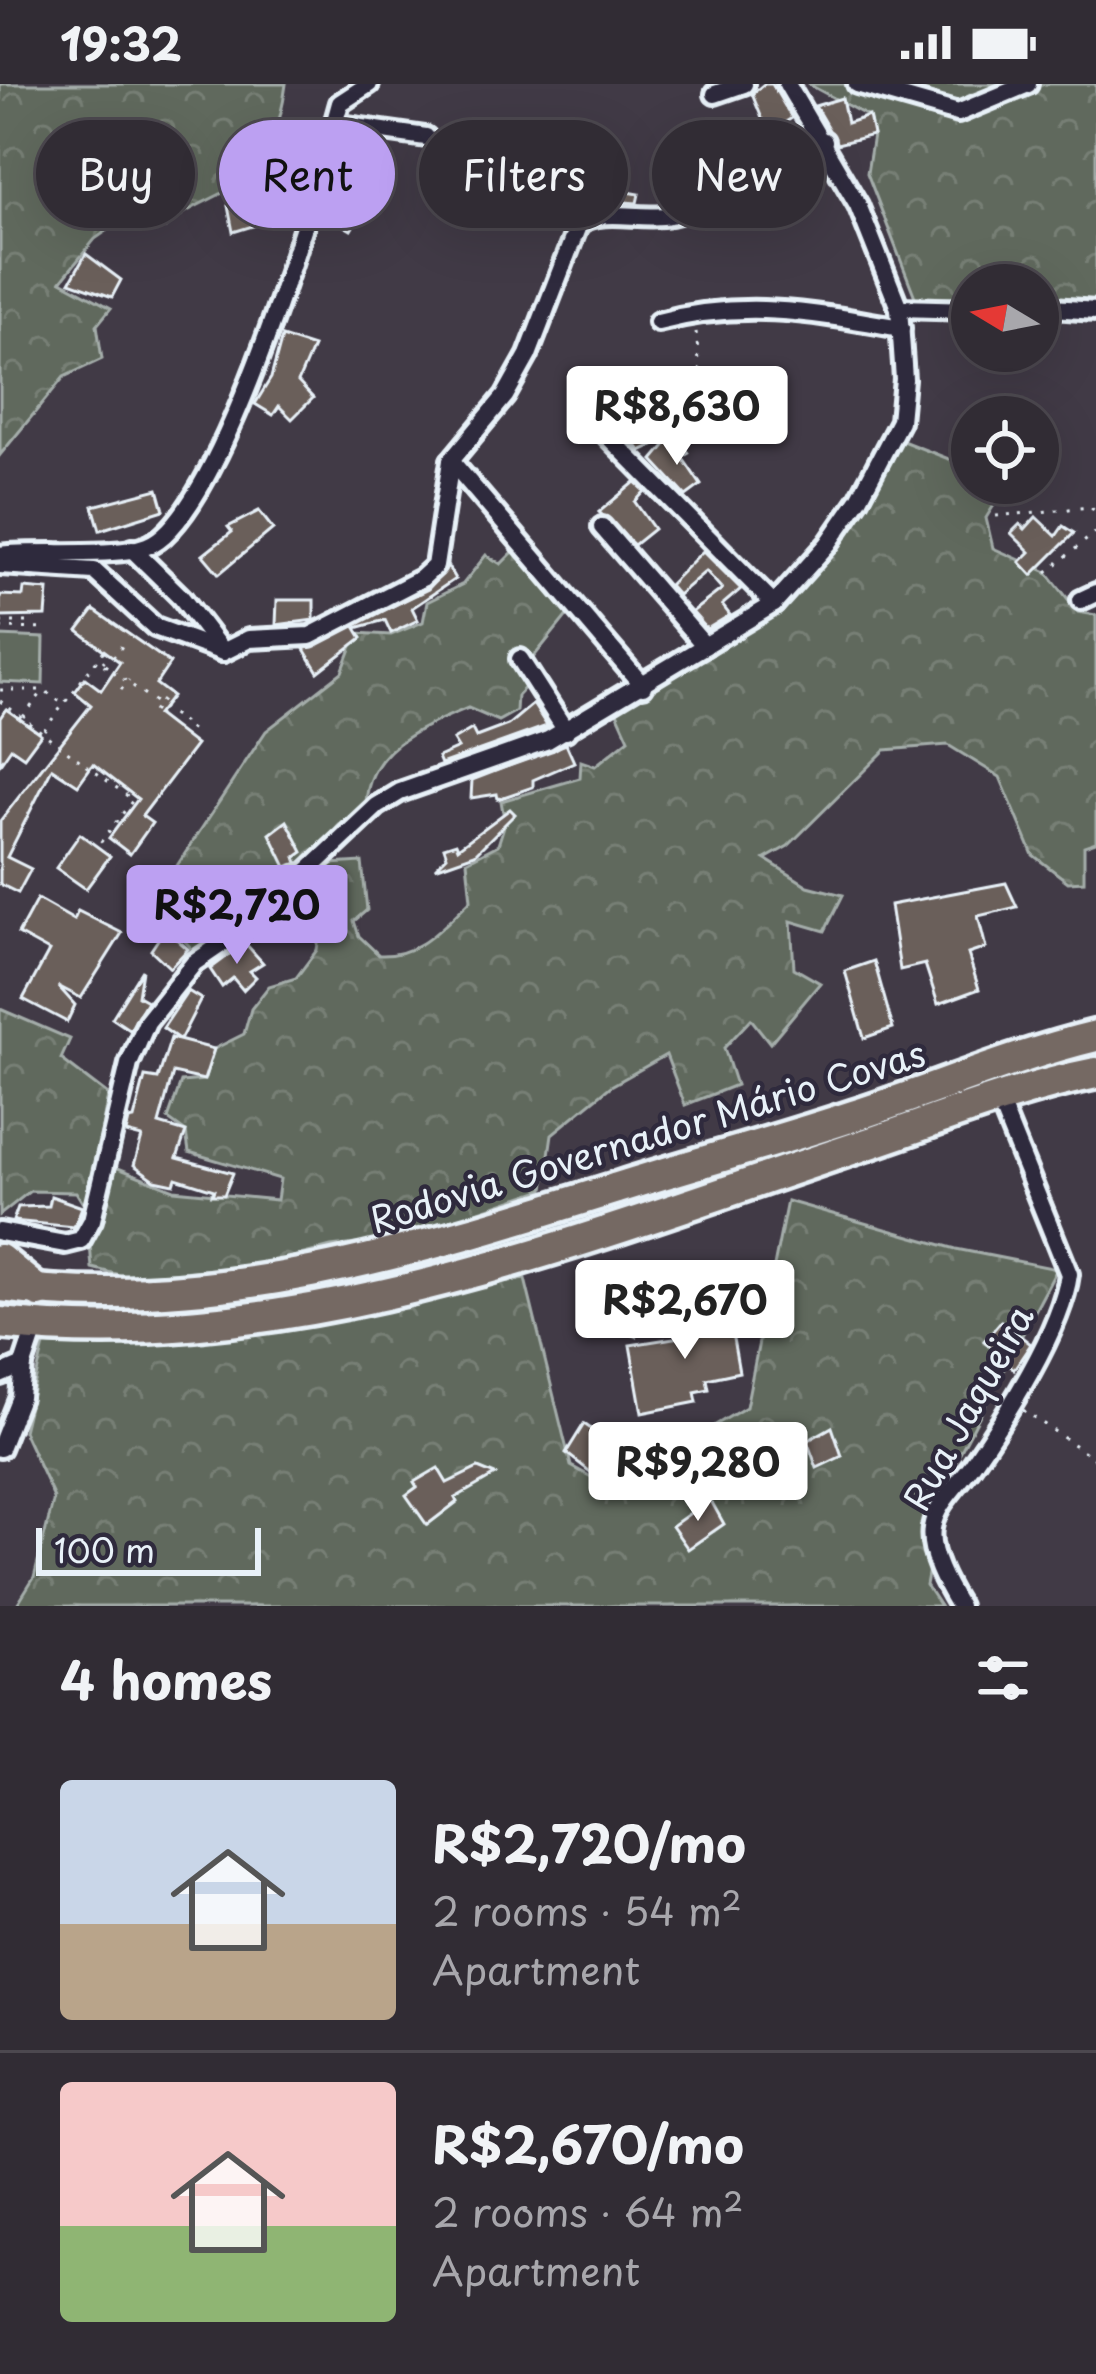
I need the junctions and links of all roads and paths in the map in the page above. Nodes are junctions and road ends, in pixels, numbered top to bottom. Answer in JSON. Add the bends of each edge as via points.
{"nodes":[{"id":1,"x":369,"y":84,"type":"edge"},
{"id":2,"x":744,"y":84,"type":"edge"},
{"id":3,"x":787,"y":84,"type":"edge"},
{"id":4,"x":857,"y":84,"type":"edge"},
{"id":5,"x":1028,"y":84,"type":"edge"},
{"id":6,"x":342,"y":93,"type":"edge"},
{"id":7,"x":715,"y":94,"type":"dead end"},
{"id":8,"x":810,"y":120,"type":"edge"},
{"id":9,"x":824,"y":141,"type":"edge"},
{"id":10,"x":652,"y":218,"type":"edge"},
{"id":11,"x":302,"y":228,"type":"edge"},
{"id":12,"x":899,"y":308,"type":"junction"},
{"id":13,"x":1059,"y":308,"type":"edge"},
{"id":14,"x":951,"y":309,"type":"edge"},
{"id":15,"x":1096,"y":311,"type":"edge"},
{"id":16,"x":694,"y":312,"type":"junction"},
{"id":17,"x":658,"y":322,"type":"dead end"},
{"id":18,"x":901,"y":328,"type":"junction"},
{"id":19,"x":586,"y":414,"type":"dead end"},
{"id":20,"x":707,"y":439,"type":"dead end"},
{"id":21,"x":451,"y":461,"type":"junction"},
{"id":22,"x":1096,"y":512,"type":"edge"},
{"id":23,"x":996,"y":516,"type":"dead end"},
{"id":24,"x":602,"y":527,"type":"dead end"},
{"id":25,"x":1096,"y":532,"type":"edge"},
{"id":26,"x":132,"y":549,"type":"junction"},
{"id":27,"x":0,"y":555,"type":"edge"},
{"id":28,"x":0,"y":566,"type":"edge"},
{"id":29,"x":1047,"y":572,"type":"dead end"},
{"id":30,"x":774,"y":604,"type":"junction"},
{"id":31,"x":0,"y":622,"type":"edge"},
{"id":32,"x":47,"y":629,"type":"dead end"},
{"id":33,"x":94,"y":642,"type":"dead end"},
{"id":34,"x":705,"y":646,"type":"junction"},
{"id":35,"x":127,"y":652,"type":"dead end"},
{"id":36,"x":223,"y":652,"type":"junction"},
{"id":37,"x":520,"y":659,"type":"dead end"},
{"id":38,"x":104,"y":665,"type":"junction"},
{"id":39,"x":128,"y":681,"type":"junction"},
{"id":40,"x":643,"y":686,"type":"junction"},
{"id":41,"x":0,"y":690,"type":"edge"},
{"id":42,"x":44,"y":690,"type":"junction"},
{"id":43,"x":121,"y":690,"type":"dead end"},
{"id":44,"x":0,"y":701,"type":"edge"},
{"id":45,"x":160,"y":702,"type":"junction"},
{"id":46,"x":64,"y":705,"type":"junction"},
{"id":47,"x":153,"y":712,"type":"dead end"},
{"id":48,"x":23,"y":717,"type":"junction"},
{"id":49,"x":566,"y":731,"type":"junction"},
{"id":50,"x":43,"y":732,"type":"junction"},
{"id":51,"x":185,"y":737,"type":"dead end"},
{"id":52,"x":72,"y":752,"type":"junction"},
{"id":53,"x":63,"y":760,"type":"dead end"},
{"id":54,"x":87,"y":765,"type":"junction"},
{"id":55,"x":80,"y":774,"type":"dead end"},
{"id":56,"x":97,"y":847,"type":"dead end"},
{"id":57,"x":1096,"y":1036,"type":"edge"},
{"id":58,"x":1096,"y":1072,"type":"edge"},
{"id":59,"x":998,"y":1098,"type":"junction"},
{"id":60,"x":0,"y":1232,"type":"edge"},
{"id":61,"x":0,"y":1260,"type":"edge"},
{"id":62,"x":0,"y":1286,"type":"edge"},
{"id":63,"x":39,"y":1292,"type":"junction"},
{"id":64,"x":0,"y":1323,"type":"edge"},
{"id":65,"x":43,"y":1330,"type":"junction"},
{"id":66,"x":0,"y":1335,"type":"edge"},
{"id":67,"x":23,"y":1365,"type":"junction"},
{"id":68,"x":0,"y":1375,"type":"edge"},
{"id":69,"x":1010,"y":1400,"type":"junction"},
{"id":70,"x":0,"y":1448,"type":"edge"},
{"id":71,"x":1096,"y":1460,"type":"edge"},
{"id":72,"x":959,"y":1606,"type":"edge"}],
"edges":[{"from":1,"to":6,"type":"street"},
{"from":2,"to":7,"type":"street"},
{"from":3,"to":8,"type":"street"},
{"from":4,"to":5,"type":"street","via":[[958,113]]},
{"from":9,"to":12,"type":"street"},
{"from":10,"to":21,"type":"street","via":[[594,215],[579,223],[528,355]]},
{"from":11,"to":26,"type":"street","via":[[257,374],[165,536]]},
{"from":12,"to":14,"type":"street"},
{"from":12,"to":18,"type":"street"},
{"from":13,"to":15,"type":"street"},
{"from":16,"to":17,"type":"street"},
{"from":16,"to":18,"type":"street","via":[[775,306]]},
{"from":16,"to":20,"type":"path"},
{"from":18,"to":30,"type":"street","via":[[899,421],[884,454],[828,544]]},
{"from":19,"to":30,"type":"street"},
{"from":21,"to":36,"type":"street","via":[[441,553],[422,578],[310,636],[249,639]]},
{"from":21,"to":40,"type":"street"},
{"from":22,"to":23,"type":"path"},
{"from":24,"to":34,"type":"street"},
{"from":25,"to":29,"type":"path"},
{"from":26,"to":27,"type":"street"},
{"from":26,"to":36,"type":"street"},
{"from":28,"to":36,"type":"street","via":[[94,571],[155,627]]},
{"from":30,"to":34,"type":"street"},
{"from":31,"to":32,"type":"path"},
{"from":33,"to":38,"type":"path"},
{"from":34,"to":40,"type":"street"},
{"from":35,"to":38,"type":"path","via":[[120,647]]},
{"from":37,"to":49,"type":"street"},
{"from":38,"to":39,"type":"path"},
{"from":38,"to":46,"type":"path","via":[[97,660]]},
{"from":39,"to":43,"type":"path"},
{"from":39,"to":45,"type":"path"},
{"from":40,"to":49,"type":"street"},
{"from":41,"to":42,"type":"path"},
{"from":42,"to":46,"type":"path"},
{"from":42,"to":48,"type":"path"},
{"from":44,"to":48,"type":"path"},
{"from":45,"to":47,"type":"path"},
{"from":45,"to":51,"type":"path","via":[[191,728]]},
{"from":46,"to":50,"type":"path"},
{"from":48,"to":50,"type":"path"},
{"from":49,"to":60,"type":"street","via":[[377,806],[255,921],[194,963],[161,1001],[128,1064],[85,1235],[65,1244]]},
{"from":50,"to":52,"type":"path"},
{"from":52,"to":53,"type":"path"},
{"from":52,"to":54,"type":"path"},
{"from":54,"to":55,"type":"path"},
{"from":54,"to":56,"type":"path","via":[[135,799]]},
{"from":57,"to":63,"type":"highway","name":"Rodovia Governador Mário Covas","via":[[467,1237],[352,1266],[204,1290]]},
{"from":58,"to":59,"type":"highway","name":"Rodovia Governador Mário Covas"},
{"from":59,"to":65,"type":"highway","name":"Rodovia Governador Mário Covas","via":[[395,1294],[182,1328]]},
{"from":59,"to":69,"type":"street","name":"Rua Jaqueira","via":[[1069,1274],[1058,1312]]},
{"from":61,"to":63,"type":"highway"},
{"from":62,"to":63,"type":"highway","name":"Rodovia Governador Mário Covas"},
{"from":64,"to":65,"type":"highway","name":"Rodovia Governador Mário Covas"},
{"from":65,"to":66,"type":"highway"},
{"from":65,"to":67,"type":"street"},
{"from":67,"to":68,"type":"street"},
{"from":67,"to":70,"type":"street"},
{"from":69,"to":71,"type":"path"},
{"from":69,"to":72,"type":"street","name":"Rua Jaqueira","via":[[931,1532]]}]}
